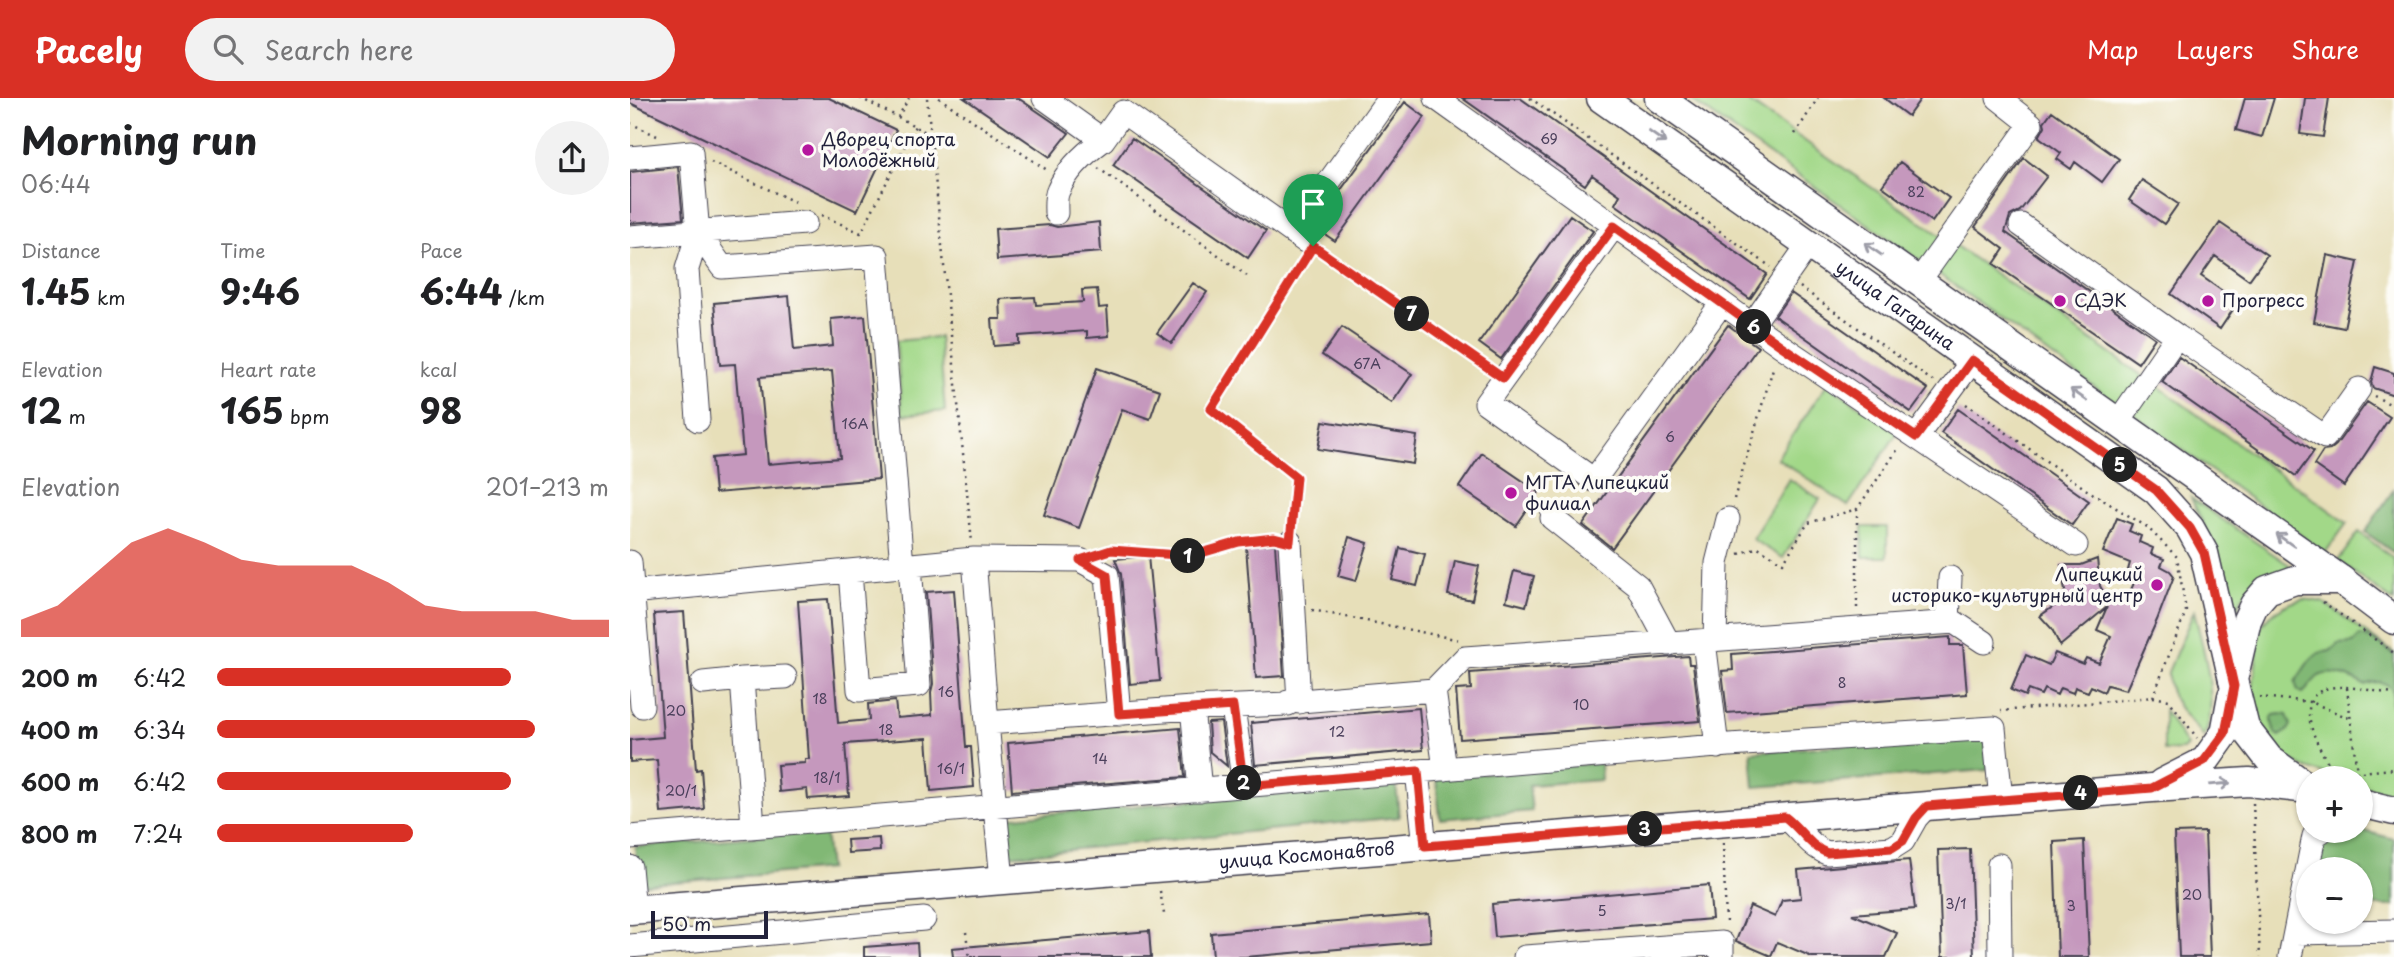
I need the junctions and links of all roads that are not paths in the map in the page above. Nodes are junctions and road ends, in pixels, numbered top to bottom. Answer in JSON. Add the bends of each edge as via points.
{"nodes":[{"id":1,"x":1044,"y":98,"type":"edge"},
{"id":2,"x":1389,"y":98,"type":"edge"},
{"id":3,"x":1436,"y":98,"type":"edge"},
{"id":4,"x":1601,"y":98,"type":"edge"},
{"id":5,"x":1660,"y":98,"type":"edge"},
{"id":6,"x":1998,"y":98,"type":"edge"},
{"id":7,"x":1128,"y":105,"type":"edge"},
{"id":8,"x":1103,"y":140,"type":"junction"},
{"id":9,"x":630,"y":158,"type":"edge"},
{"id":10,"x":808,"y":214,"type":"road end"},
{"id":11,"x":1056,"y":214,"type":"dead end"},
{"id":12,"x":2021,"y":225,"type":"dead end"},
{"id":13,"x":1614,"y":226,"type":"junction"},
{"id":14,"x":698,"y":233,"type":"junction"},
{"id":15,"x":630,"y":237,"type":"edge"},
{"id":16,"x":1808,"y":245,"type":"junction"},
{"id":17,"x":1919,"y":281,"type":"junction"},
{"id":18,"x":1722,"y":303,"type":"junction"},
{"id":19,"x":1752,"y":325,"type":"junction"},
{"id":20,"x":2177,"y":336,"type":"junction"},
{"id":21,"x":1972,"y":360,"type":"junction"},
{"id":22,"x":2359,"y":389,"type":"dead end"},
{"id":23,"x":698,"y":420,"type":"dead end"},
{"id":24,"x":2118,"y":422,"type":"junction"},
{"id":25,"x":1913,"y":435,"type":"junction"},
{"id":26,"x":1552,"y":518,"type":"dead end"},
{"id":27,"x":1728,"y":519,"type":"road end"},
{"id":28,"x":1290,"y":542,"type":"road end"},
{"id":29,"x":2076,"y":545,"type":"dead end"},
{"id":30,"x":974,"y":559,"type":"junction"},
{"id":31,"x":630,"y":562,"type":"edge"},
{"id":32,"x":906,"y":566,"type":"junction"},
{"id":33,"x":850,"y":571,"type":"junction"},
{"id":34,"x":1950,"y":578,"type":"dead end"},
{"id":35,"x":2341,"y":580,"type":"junction"},
{"id":36,"x":631,"y":592,"type":"edge"},
{"id":37,"x":2394,"y":620,"type":"edge"},
{"id":38,"x":1948,"y":622,"type":"junction"},
{"id":39,"x":1709,"y":640,"type":"junction"},
{"id":40,"x":1984,"y":642,"type":"dead end"},
{"id":41,"x":1669,"y":644,"type":"junction"},
{"id":42,"x":785,"y":677,"type":"dead end"},
{"id":43,"x":743,"y":680,"type":"junction"},
{"id":44,"x":704,"y":683,"type":"dead end"},
{"id":45,"x":2240,"y":688,"type":"junction"},
{"id":46,"x":1434,"y":690,"type":"junction"},
{"id":47,"x":1298,"y":702,"type":"junction"},
{"id":48,"x":642,"y":706,"type":"dead end"},
{"id":49,"x":1233,"y":706,"type":"junction"},
{"id":50,"x":1192,"y":708,"type":"junction"},
{"id":51,"x":1119,"y":714,"type":"junction"},
{"id":52,"x":987,"y":723,"type":"junction"},
{"id":53,"x":1717,"y":747,"type":"junction"},
{"id":54,"x":1445,"y":769,"type":"junction"},
{"id":55,"x":1418,"y":771,"type":"junction"},
{"id":56,"x":2296,"y":779,"type":"edge"},
{"id":57,"x":1244,"y":786,"type":"junction"},
{"id":58,"x":2296,"y":787,"type":"edge"},
{"id":59,"x":2152,"y":788,"type":"junction"},
{"id":60,"x":1200,"y":790,"type":"junction"},
{"id":61,"x":2001,"y":800,"type":"junction"},
{"id":62,"x":1927,"y":806,"type":"junction"},
{"id":63,"x":2373,"y":806,"type":"edge"},
{"id":64,"x":996,"y":807,"type":"junction"},
{"id":65,"x":2393,"y":812,"type":"edge"},
{"id":66,"x":1785,"y":817,"type":"junction"},
{"id":67,"x":752,"y":827,"type":"junction"},
{"id":68,"x":630,"y":837,"type":"edge"},
{"id":69,"x":2313,"y":843,"type":"edge"},
{"id":70,"x":1425,"y":846,"type":"junction"},
{"id":71,"x":1999,"y":865,"type":"dead end"},
{"id":72,"x":630,"y":867,"type":"edge"},
{"id":73,"x":1002,"y":880,"type":"junction"},
{"id":74,"x":632,"y":910,"type":"edge"},
{"id":75,"x":924,"y":919,"type":"dead end"},
{"id":76,"x":2394,"y":931,"type":"edge"},
{"id":77,"x":2295,"y":933,"type":"junction"},
{"id":78,"x":630,"y":946,"type":"edge"},
{"id":79,"x":1722,"y":950,"type":"edge"},
{"id":80,"x":1525,"y":957,"type":"edge"},
{"id":81,"x":2000,"y":957,"type":"edge"},
{"id":82,"x":2290,"y":957,"type":"edge"}],
"edges":[{"from":1,"to":8,"type":"lane"},
{"from":2,"to":7,"type":"lane","via":[[1304,239]]},
{"from":3,"to":13,"type":"lane"},
{"from":4,"to":16,"type":"main road","name":"улица Гагарина","one_way":true},
{"from":17,"to":5,"type":"main road","name":"улица Гагарина","one_way":true},
{"from":6,"to":17,"type":"lane","via":[[2031,124]]},
{"from":7,"to":8,"type":"lane"},
{"from":8,"to":11,"type":"lane","via":[[1081,156],[1057,192]]},
{"from":9,"to":14,"type":"lane","via":[[691,152]]},
{"from":10,"to":14,"type":"lane"},
{"from":12,"to":20,"type":"lane"},
{"from":13,"to":18,"type":"lane"},
{"from":13,"to":18,"type":"lane","via":[[1486,403],[1594,480]]},
{"from":14,"to":15,"type":"lane"},
{"from":14,"to":23,"type":"lane","via":[[687,269]]},
{"from":14,"to":32,"type":"lane","via":[[722,267],[877,256]]},
{"from":16,"to":19,"type":"lane"},
{"from":16,"to":21,"type":"main road","name":"улица Гагарина"},
{"from":24,"to":17,"type":"main road","name":"улица Гагарина","one_way":true},
{"from":18,"to":19,"type":"lane"},
{"from":19,"to":25,"type":"lane"},
{"from":20,"to":22,"type":"lane","via":[[2325,437]]},
{"from":20,"to":24,"type":"lane"},
{"from":21,"to":25,"type":"lane"},
{"from":21,"to":45,"type":"main road","name":"улица Гагарина","via":[[2156,490],[2190,528],[2204,553]]},
{"from":35,"to":24,"type":"main road","name":"улица Гагарина","one_way":true},
{"from":25,"to":29,"type":"lane"},
{"from":26,"to":41,"type":"lane","via":[[1638,586]]},
{"from":27,"to":39,"type":"lane","via":[[1717,563]]},
{"from":28,"to":47,"type":"lane"},
{"from":30,"to":32,"type":"lane"},
{"from":30,"to":51,"type":"lane","via":[[1080,560],[1107,575]]},
{"from":30,"to":52,"type":"lane"},
{"from":31,"to":36,"type":"lane"},
{"from":32,"to":33,"type":"lane"},
{"from":32,"to":33,"type":"lane","via":[[919,685],[859,690]]},
{"from":33,"to":36,"type":"lane"},
{"from":34,"to":38,"type":"lane"},
{"from":35,"to":37,"type":"main road","name":"улица Гагарина"},
{"from":35,"to":45,"type":"main road","name":"улица Космонавтов","via":[[2295,580],[2267,590],[2247,620]]},
{"from":36,"to":48,"type":"lane"},
{"from":38,"to":39,"type":"lane"},
{"from":38,"to":40,"type":"lane"},
{"from":39,"to":41,"type":"lane"},
{"from":39,"to":53,"type":"lane"},
{"from":41,"to":46,"type":"lane","via":[[1465,658]]},
{"from":42,"to":43,"type":"lane"},
{"from":43,"to":44,"type":"lane"},
{"from":43,"to":67,"type":"lane"},
{"from":45,"to":56,"type":"main road","name":"улица Гагарина","via":[[2245,728],[2269,759]]},
{"from":45,"to":59,"type":"main road","name":"улица Космонавтов","via":[[2225,733],[2204,761]]},
{"from":46,"to":47,"type":"lane"},
{"from":46,"to":54,"type":"lane"},
{"from":47,"to":49,"type":"lane"},
{"from":49,"to":50,"type":"lane"},
{"from":49,"to":57,"type":"lane"},
{"from":50,"to":51,"type":"lane"},
{"from":50,"to":60,"type":"lane"},
{"from":51,"to":52,"type":"lane"},
{"from":52,"to":64,"type":"lane"},
{"from":53,"to":54,"type":"lane"},
{"from":53,"to":61,"type":"lane","via":[[1994,728]]},
{"from":54,"to":55,"type":"lane"},
{"from":55,"to":57,"type":"lane"},
{"from":55,"to":70,"type":"lane"},
{"from":57,"to":60,"type":"lane"},
{"from":59,"to":58,"type":"main road","name":"улица Космонавтов","one_way":true,"via":[[2249,782]]},
{"from":59,"to":61,"type":"main road","name":"улица Космонавтов"},
{"from":60,"to":64,"type":"lane"},
{"from":61,"to":62,"type":"main road","name":"улица Космонавтов"},
{"from":62,"to":66,"type":"main road","name":"улица Космонавтов"},
{"from":62,"to":66,"type":"lane","via":[[1903,841],[1892,848],[1827,853]]},
{"from":63,"to":65,"type":"main road"},
{"from":64,"to":67,"type":"lane"},
{"from":64,"to":73,"type":"lane"},
{"from":66,"to":70,"type":"main road","name":"улица Космонавтов"},
{"from":67,"to":68,"type":"lane"},
{"from":69,"to":77,"type":"lane"},
{"from":70,"to":73,"type":"main road","name":"улица Космонавтов"},
{"from":71,"to":81,"type":"lane"},
{"from":72,"to":74,"type":"lane"},
{"from":73,"to":74,"type":"main road","name":"улица Космонавтов"},
{"from":75,"to":78,"type":"lane"},
{"from":76,"to":77,"type":"lane"},
{"from":77,"to":82,"type":"lane"},
{"from":79,"to":80,"type":"lane"}]}
